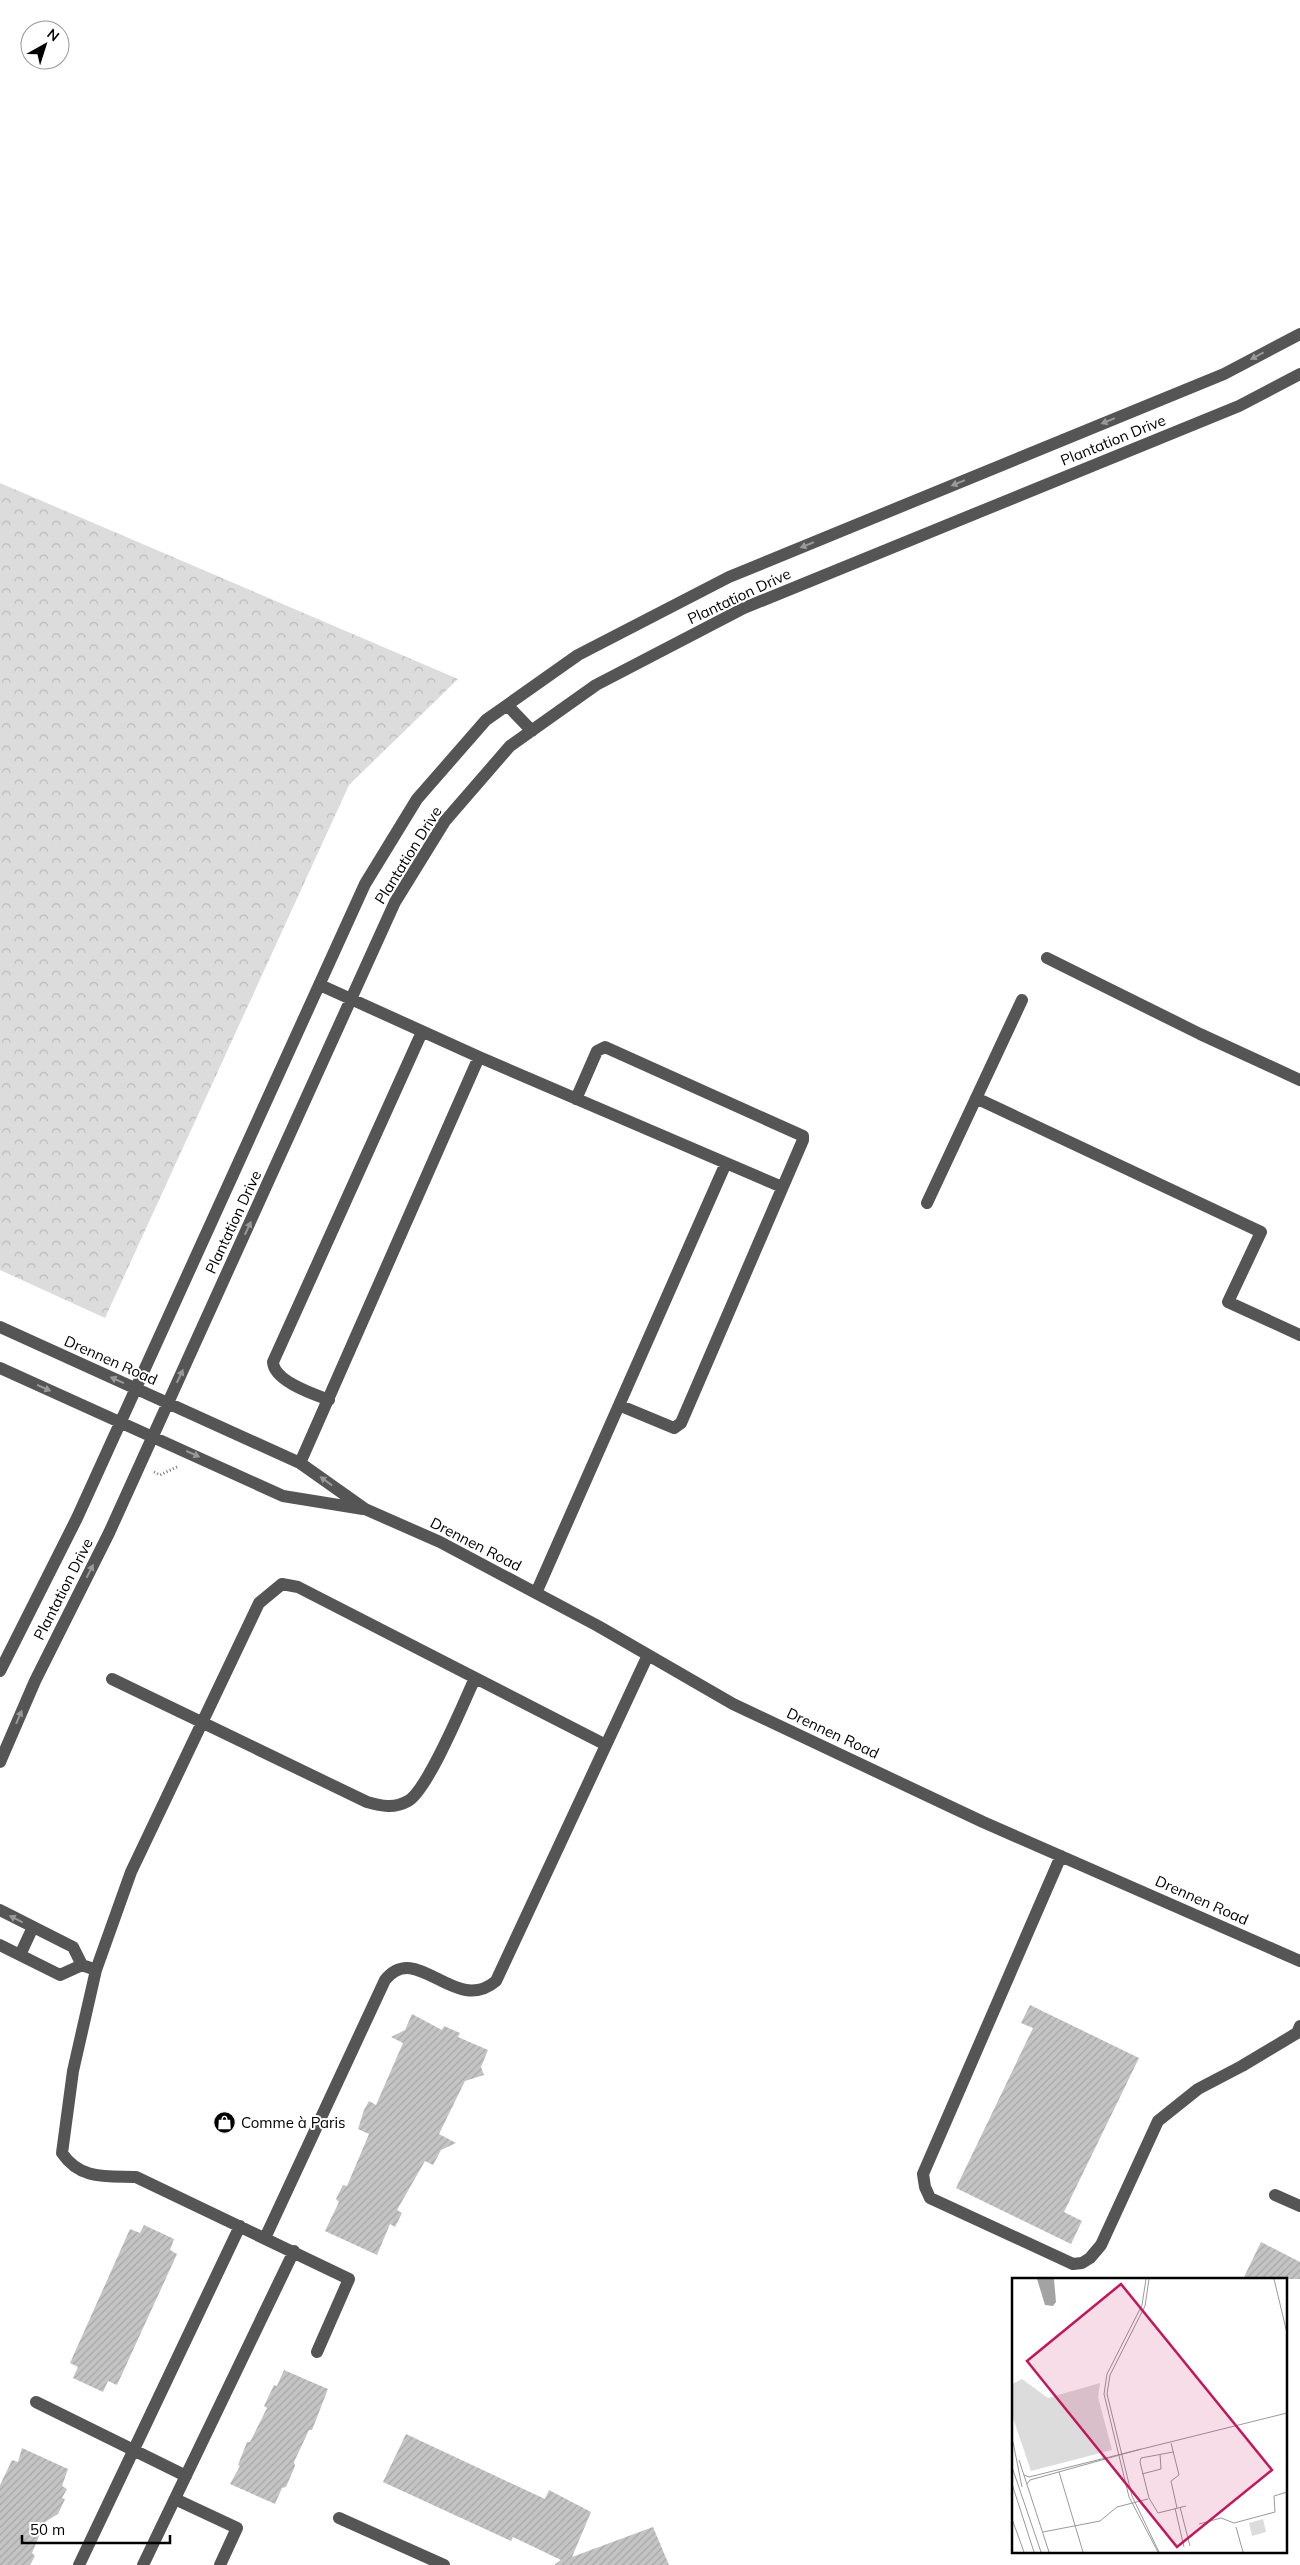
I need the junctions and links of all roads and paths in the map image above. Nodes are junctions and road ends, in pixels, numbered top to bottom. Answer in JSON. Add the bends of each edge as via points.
{"nodes":[{"id":1,"x":1300,"y":334,"type":"edge"},
{"id":2,"x":1300,"y":374,"type":"edge"},
{"id":3,"x":507,"y":705,"type":"junction"},
{"id":4,"x":532,"y":731,"type":"junction"},
{"id":5,"x":1047,"y":958,"type":"dead end"},
{"id":6,"x":320,"y":985,"type":"junction"},
{"id":7,"x":350,"y":999,"type":"junction"},
{"id":8,"x":1022,"y":1000,"type":"dead end"},
{"id":9,"x":422,"y":1032,"type":"junction"},
{"id":10,"x":479,"y":1057,"type":"junction"},
{"id":11,"x":1300,"y":1080,"type":"edge"},
{"id":12,"x":976,"y":1098,"type":"junction"},
{"id":13,"x":576,"y":1099,"type":"junction"},
{"id":14,"x":726,"y":1163,"type":"junction"},
{"id":15,"x":782,"y":1187,"type":"junction"},
{"id":16,"x":927,"y":1204,"type":"dead end"},
{"id":17,"x":0,"y":1327,"type":"edge"},
{"id":18,"x":1300,"y":1335,"type":"edge"},
{"id":19,"x":0,"y":1368,"type":"edge"},
{"id":20,"x":136,"y":1389,"type":"junction"},
{"id":21,"x":328,"y":1400,"type":"junction"},
{"id":22,"x":168,"y":1403,"type":"junction"},
{"id":23,"x":620,"y":1406,"type":"junction"},
{"id":24,"x":120,"y":1422,"type":"junction"},
{"id":25,"x":153,"y":1436,"type":"junction"},
{"id":26,"x":186,"y":1451,"type":"junction"},
{"id":27,"x":300,"y":1463,"type":"junction"},
{"id":28,"x":179,"y":1466,"type":"dead end"},
{"id":29,"x":365,"y":1509,"type":"junction"},
{"id":30,"x":536,"y":1593,"type":"junction"},
{"id":31,"x":648,"y":1655,"type":"junction"},
{"id":32,"x":0,"y":1671,"type":"edge"},
{"id":33,"x":112,"y":1678,"type":"dead end"},
{"id":34,"x":475,"y":1678,"type":"junction"},
{"id":35,"x":202,"y":1721,"type":"junction"},
{"id":36,"x":606,"y":1745,"type":"junction"},
{"id":37,"x":0,"y":1762,"type":"edge"},
{"id":38,"x":1061,"y":1856,"type":"junction"},
{"id":39,"x":0,"y":1910,"type":"edge"},
{"id":40,"x":33,"y":1927,"type":"junction"},
{"id":41,"x":0,"y":1945,"type":"edge"},
{"id":42,"x":20,"y":1955,"type":"junction"},
{"id":43,"x":1300,"y":1961,"type":"edge"},
{"id":44,"x":82,"y":1965,"type":"junction"},
{"id":45,"x":96,"y":1970,"type":"junction"},
{"id":46,"x":1300,"y":2026,"type":"edge"},
{"id":47,"x":1274,"y":2195,"type":"dead end"},
{"id":48,"x":1300,"y":2206,"type":"edge"},
{"id":49,"x":240,"y":2226,"type":"junction"},
{"id":50,"x":265,"y":2238,"type":"junction"},
{"id":51,"x":294,"y":2251,"type":"junction"},
{"id":52,"x":317,"y":2352,"type":"dead end"},
{"id":53,"x":36,"y":2402,"type":"dead end"},
{"id":54,"x":133,"y":2451,"type":"junction"},
{"id":55,"x":186,"y":2476,"type":"junction"},
{"id":56,"x":175,"y":2499,"type":"junction"},
{"id":57,"x":339,"y":2518,"type":"dead end"},
{"id":58,"x":79,"y":2565,"type":"edge"},
{"id":59,"x":144,"y":2565,"type":"edge"},
{"id":60,"x":220,"y":2565,"type":"edge"},
{"id":61,"x":444,"y":2565,"type":"edge"}],
"edges":[{"from":1,"to":3,"type":"street","name":"Plantation Drive","one_way":true,"via":[[1224,374],[729,577],[578,655]]},
{"from":2,"to":4,"type":"street","name":"Plantation Drive","via":[[1239,406],[744,608],[596,685]]},
{"from":3,"to":4,"type":"street"},
{"from":3,"to":6,"type":"street","name":"Plantation Drive","via":[[486,720],[417,799],[364,884]]},
{"from":4,"to":7,"type":"street","name":"Plantation Drive","via":[[510,746],[445,821],[395,902]]},
{"from":5,"to":11,"type":"street"},
{"from":6,"to":7,"type":"street"},
{"from":6,"to":20,"type":"street","name":"Plantation Drive"},
{"from":7,"to":9,"type":"street"},
{"from":22,"to":7,"type":"street","name":"Plantation Drive","one_way":true},
{"from":8,"to":12,"type":"street"},
{"from":9,"to":10,"type":"street"},
{"from":9,"to":21,"type":"street","via":[[273,1362],[276,1372],[284,1379]]},
{"from":10,"to":13,"type":"street"},
{"from":10,"to":21,"type":"street"},
{"from":12,"to":16,"type":"street"},
{"from":12,"to":18,"type":"street","via":[[1262,1232],[1228,1302]]},
{"from":13,"to":14,"type":"street"},
{"from":13,"to":15,"type":"street","via":[[597,1051],[605,1047],[803,1136]]},
{"from":14,"to":15,"type":"street"},
{"from":14,"to":23,"type":"street"},
{"from":15,"to":23,"type":"street","via":[[679,1426],[674,1428]]},
{"from":20,"to":17,"type":"street","name":"Drennen Road","one_way":true},
{"from":19,"to":24,"type":"street","name":"Drennen Road","one_way":true},
{"from":20,"to":22,"type":"street","name":"Drennen Road"},
{"from":20,"to":24,"type":"street","name":"Plantation Drive"},
{"from":21,"to":27,"type":"street"},
{"from":22,"to":25,"type":"street","name":"Plantation Drive"},
{"from":22,"to":27,"type":"street","name":"Drennen Road"},
{"from":23,"to":30,"type":"street"},
{"from":24,"to":25,"type":"street","name":"Drennen Road"},
{"from":24,"to":32,"type":"street","name":"Plantation Drive","via":[[77,1518]]},
{"from":25,"to":26,"type":"street","name":"Drennen Road"},
{"from":37,"to":25,"type":"street","name":"Plantation Drive","one_way":true,"via":[[34,1681],[109,1533]]},
{"from":26,"to":28,"type":"path"},
{"from":26,"to":29,"type":"street","name":"Drennen Road","one_way":true,"via":[[284,1496]]},
{"from":29,"to":27,"type":"street","name":"Drennen Road","one_way":true},
{"from":29,"to":30,"type":"street","name":"Drennen Road","via":[[440,1542]]},
{"from":30,"to":31,"type":"street","name":"Drennen Road"},
{"from":31,"to":36,"type":"street"},
{"from":31,"to":38,"type":"street","name":"Drennen Road","via":[[733,1704]]},
{"from":33,"to":35,"type":"street"},
{"from":34,"to":35,"type":"street","via":[[424,1784],[409,1801],[388,1807],[367,1802]]},
{"from":34,"to":35,"type":"street","via":[[298,1587],[282,1584],[259,1603]]},
{"from":34,"to":36,"type":"street"},
{"from":35,"to":45,"type":"street","via":[[132,1872]]},
{"from":36,"to":50,"type":"street","via":[[496,1981],[475,1992],[409,1967],[398,1967],[384,1980]]},
{"from":38,"to":43,"type":"street","name":"Drennen Road"},
{"from":38,"to":46,"type":"street","via":[[924,2174],[924,2187],[930,2198],[1073,2264],[1082,2263],[1101,2245],[1158,2121],[1198,2089],[1297,2033]]},
{"from":40,"to":39,"type":"street","one_way":true},
{"from":40,"to":42,"type":"street"},
{"from":40,"to":44,"type":"street","via":[[73,1947]]},
{"from":41,"to":42,"type":"street"},
{"from":42,"to":44,"type":"street","via":[[60,1975]]},
{"from":44,"to":45,"type":"street"},
{"from":45,"to":49,"type":"street","via":[[73,2071],[62,2153],[78,2171],[136,2177]]},
{"from":47,"to":48,"type":"street"},
{"from":49,"to":50,"type":"street"},
{"from":49,"to":54,"type":"street"},
{"from":50,"to":51,"type":"street"},
{"from":51,"to":52,"type":"street","via":[[349,2279]]},
{"from":51,"to":55,"type":"street"},
{"from":53,"to":54,"type":"street"},
{"from":54,"to":55,"type":"street"},
{"from":54,"to":58,"type":"street"},
{"from":55,"to":56,"type":"street"},
{"from":56,"to":59,"type":"street"},
{"from":56,"to":60,"type":"street","via":[[237,2528]]},
{"from":57,"to":61,"type":"street"}]}
